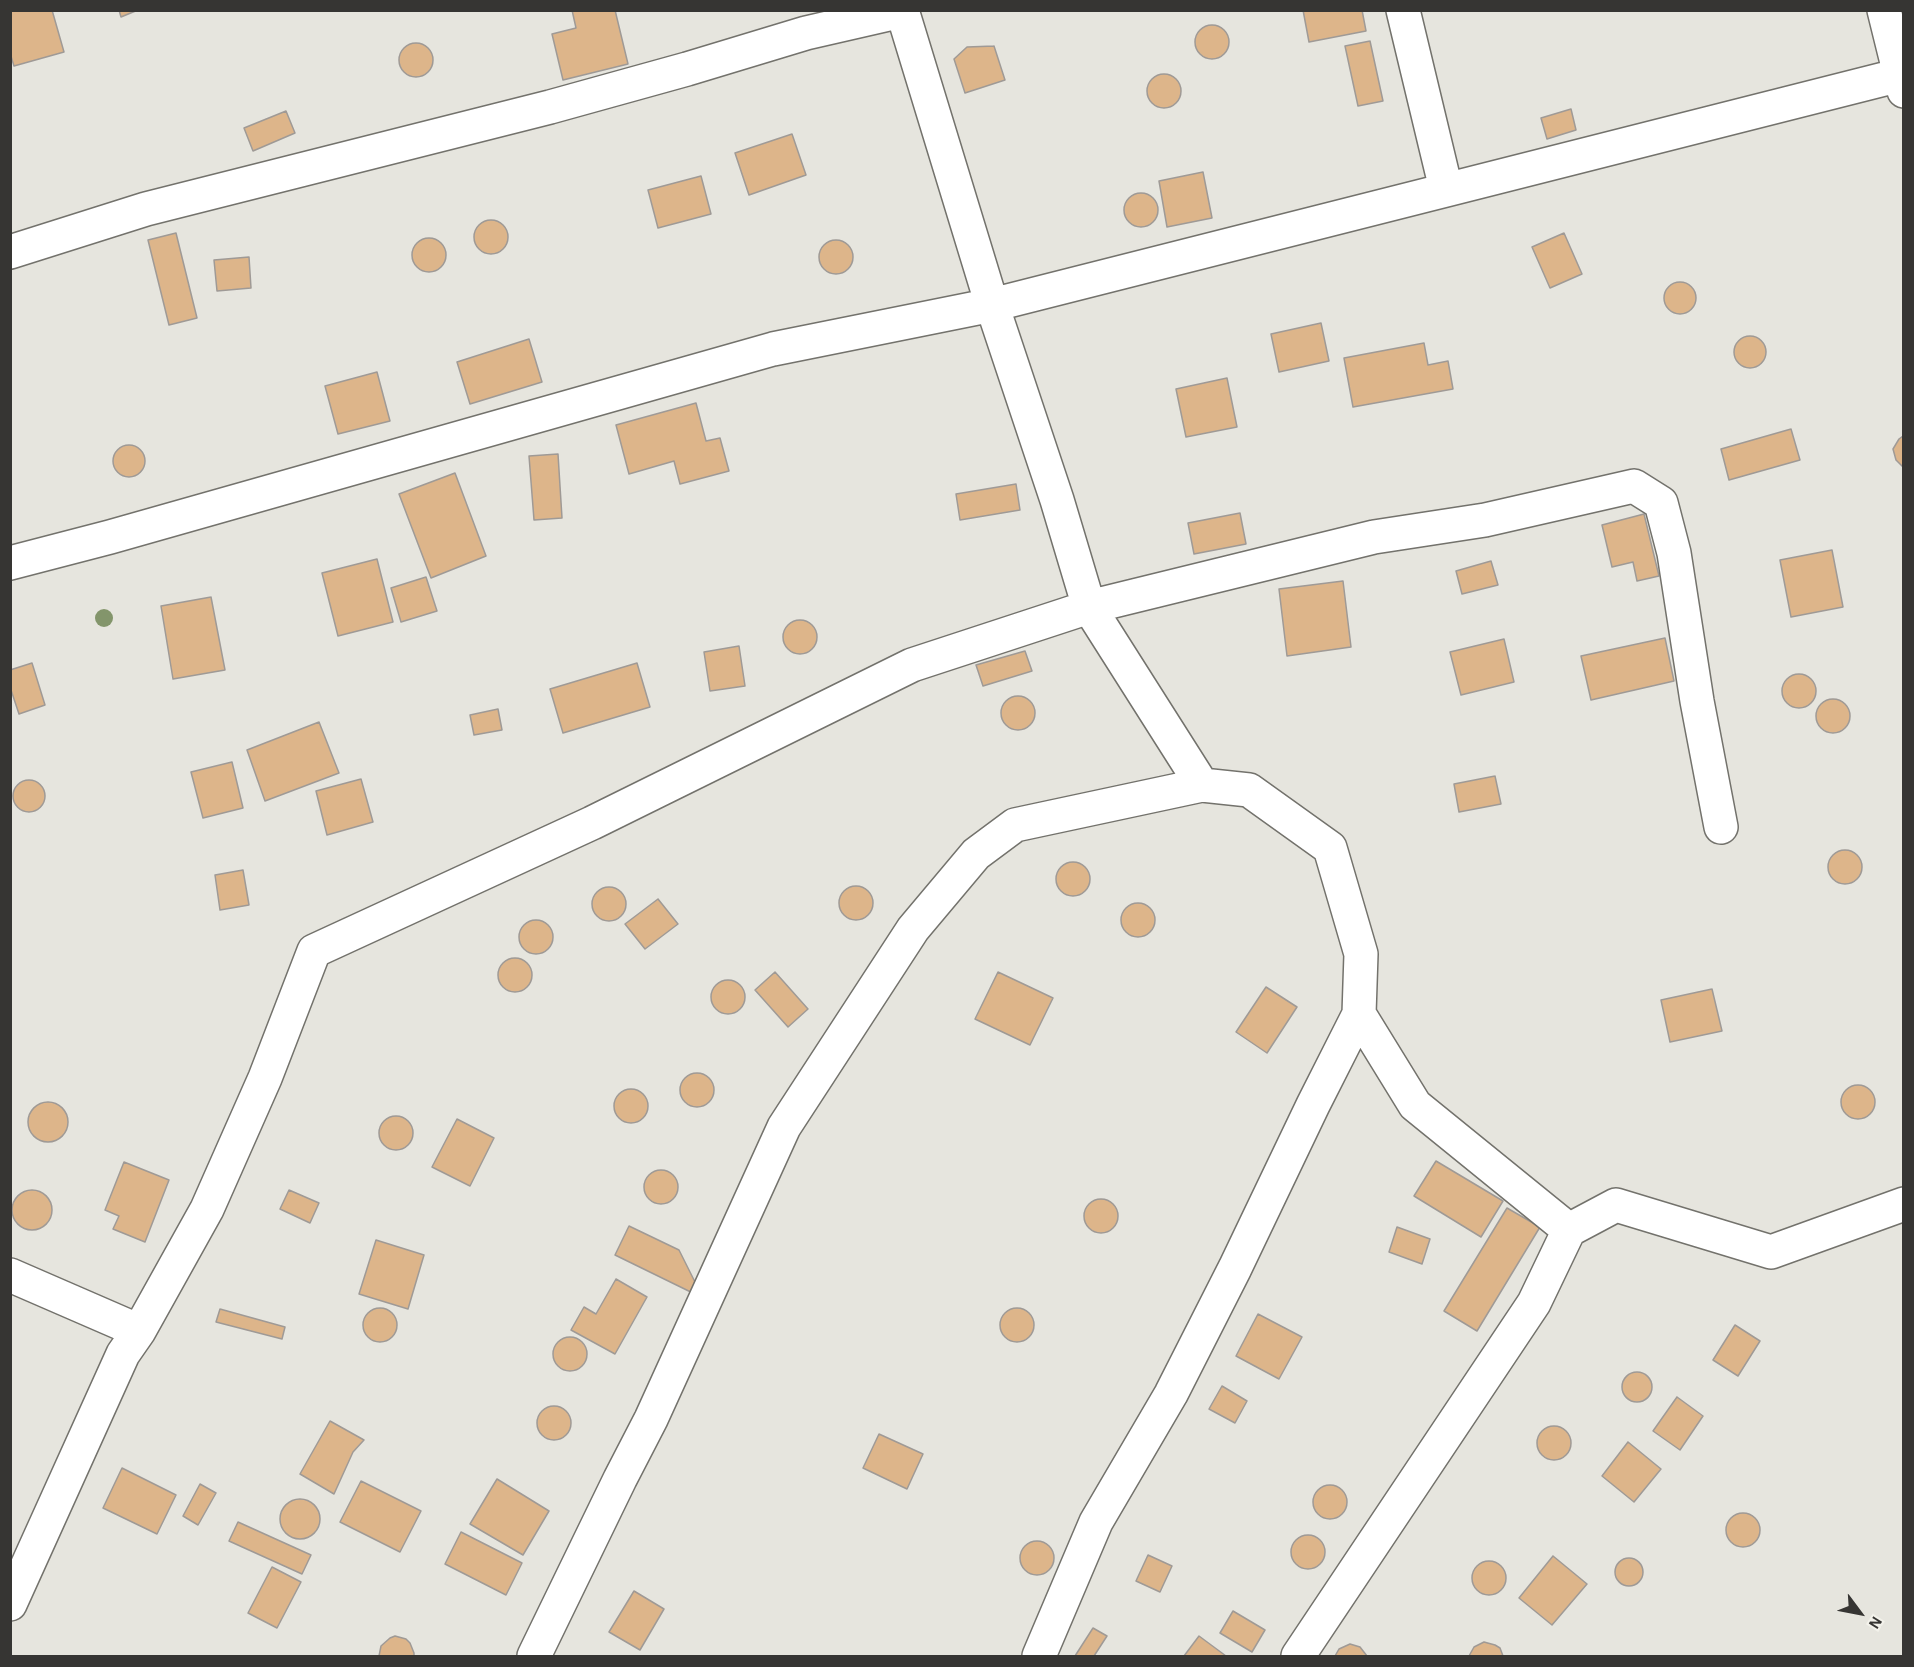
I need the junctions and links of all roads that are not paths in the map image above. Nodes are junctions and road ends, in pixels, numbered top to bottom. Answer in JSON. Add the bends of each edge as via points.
{"nodes":[{"id":1,"x":1403,"y":10,"type":"edge"},
{"id":2,"x":1884,"y":10,"type":"edge"},
{"id":3,"x":902,"y":11,"type":"edge"},
{"id":4,"x":1902,"y":80,"type":"edge"},
{"id":5,"x":1446,"y":189,"type":"junction"},
{"id":6,"x":10,"y":252,"type":"edge"},
{"id":7,"x":992,"y":305,"type":"junction"},
{"id":8,"x":10,"y":563,"type":"edge"},
{"id":9,"x":1089,"y":607,"type":"junction"},
{"id":10,"x":1202,"y":785,"type":"junction"},
{"id":11,"x":1721,"y":827,"type":"dead end"},
{"id":12,"x":1359,"y":1014,"type":"junction"},
{"id":13,"x":1904,"y":1204,"type":"edge"},
{"id":14,"x":1569,"y":1230,"type":"junction"},
{"id":15,"x":10,"y":1275,"type":"edge"},
{"id":16,"x":139,"y":1331,"type":"junction"},
{"id":17,"x":10,"y":1604,"type":"edge"},
{"id":18,"x":534,"y":1656,"type":"edge"},
{"id":19,"x":1039,"y":1656,"type":"edge"},
{"id":20,"x":1298,"y":1656,"type":"edge"}],
"edges":[{"from":1,"to":5,"type":"street"},
{"from":2,"to":4,"type":"street"},
{"from":3,"to":6,"type":"street","via":[[806,33],[549,107],[146,209]]},
{"from":3,"to":7,"type":"street"},
{"from":4,"to":5,"type":"street"},
{"from":5,"to":7,"type":"street"},
{"from":7,"to":8,"type":"street","via":[[773,349]]},
{"from":7,"to":9,"type":"street"},
{"from":9,"to":10,"type":"street"},
{"from":9,"to":11,"type":"street","via":[[1374,537],[1485,520],[1634,486],[1661,503],[1674,553],[1696,701]]},
{"from":9,"to":16,"type":"street","via":[[912,665],[592,823],[314,951],[265,1078],[207,1209]]},
{"from":10,"to":12,"type":"street","via":[[1249,790],[1330,848],[1361,954]]},
{"from":10,"to":18,"type":"street","via":[[1015,825],[976,854],[913,929],[784,1127],[651,1419]]},
{"from":12,"to":14,"type":"street","via":[[1415,1105]]},
{"from":12,"to":19,"type":"street","via":[[1171,1394],[1096,1522]]},
{"from":13,"to":14,"type":"street","via":[[1771,1252],[1616,1205]]},
{"from":14,"to":20,"type":"street","via":[[1534,1304]]},
{"from":15,"to":16,"type":"street"},
{"from":16,"to":17,"type":"street","via":[[123,1354]]}]}
